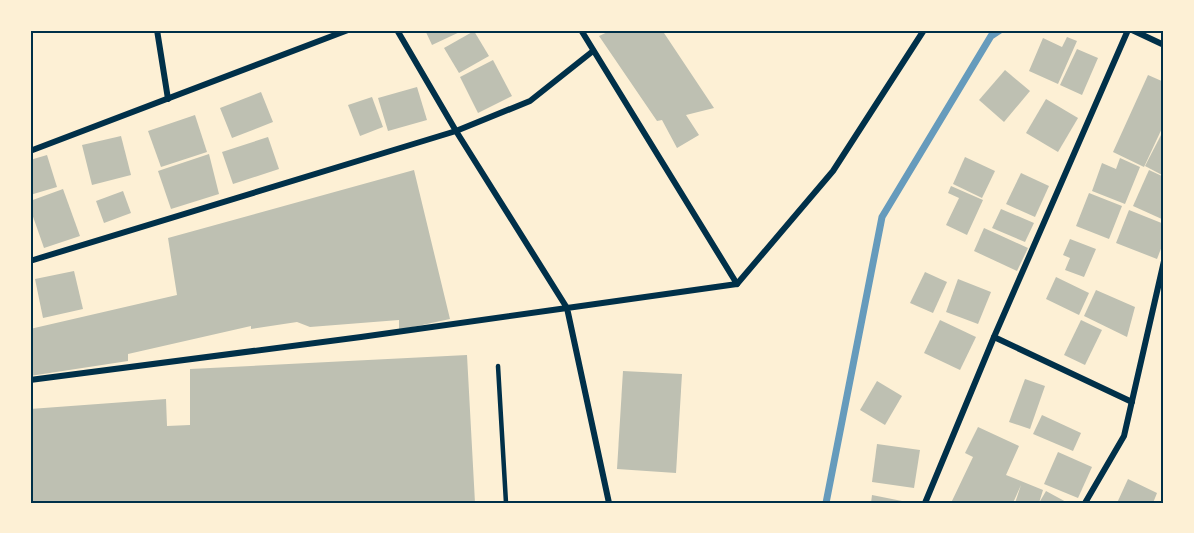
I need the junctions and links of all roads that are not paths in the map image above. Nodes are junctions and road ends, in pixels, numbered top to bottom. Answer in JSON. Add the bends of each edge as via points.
{"nodes":[{"id":1,"x":157,"y":30,"type":"edge"},
{"id":2,"x":348,"y":30,"type":"edge"},
{"id":3,"x":397,"y":30,"type":"edge"},
{"id":4,"x":580,"y":30,"type":"edge"},
{"id":5,"x":924,"y":30,"type":"edge"},
{"id":6,"x":1130,"y":30,"type":"edge"},
{"id":7,"x":1164,"y":45,"type":"edge"},
{"id":8,"x":594,"y":51,"type":"junction"},
{"id":9,"x":168,"y":99,"type":"junction"},
{"id":10,"x":456,"y":130,"type":"junction"},
{"id":11,"x":30,"y":152,"type":"edge"},
{"id":12,"x":30,"y":261,"type":"edge"},
{"id":13,"x":1164,"y":261,"type":"edge"},
{"id":14,"x":737,"y":284,"type":"junction"},
{"id":15,"x":567,"y":308,"type":"junction"},
{"id":16,"x":994,"y":337,"type":"junction"},
{"id":17,"x":498,"y":366,"type":"dead end"},
{"id":18,"x":30,"y":380,"type":"edge"},
{"id":19,"x":1132,"y":402,"type":"junction"},
{"id":20,"x":927,"y":502,"type":"edge"},
{"id":21,"x":506,"y":503,"type":"edge"},
{"id":22,"x":609,"y":503,"type":"edge"},
{"id":23,"x":1085,"y":503,"type":"edge"}],
"edges":[{"from":1,"to":9,"type":"street"},
{"from":2,"to":9,"type":"street"},
{"from":3,"to":10,"type":"street"},
{"from":4,"to":8,"type":"street"},
{"from":5,"to":14,"type":"street","via":[[833,171]]},
{"from":6,"to":7,"type":"street"},
{"from":6,"to":16,"type":"street"},
{"from":8,"to":10,"type":"street","via":[[530,101]]},
{"from":8,"to":14,"type":"street"},
{"from":9,"to":11,"type":"street"},
{"from":10,"to":12,"type":"street"},
{"from":10,"to":15,"type":"street"},
{"from":13,"to":19,"type":"street"},
{"from":14,"to":15,"type":"street"},
{"from":15,"to":18,"type":"street"},
{"from":15,"to":22,"type":"street"},
{"from":16,"to":19,"type":"street"},
{"from":16,"to":20,"type":"street"},
{"from":17,"to":21,"type":"lane"},
{"from":19,"to":23,"type":"street","via":[[1125,436]]}]}
